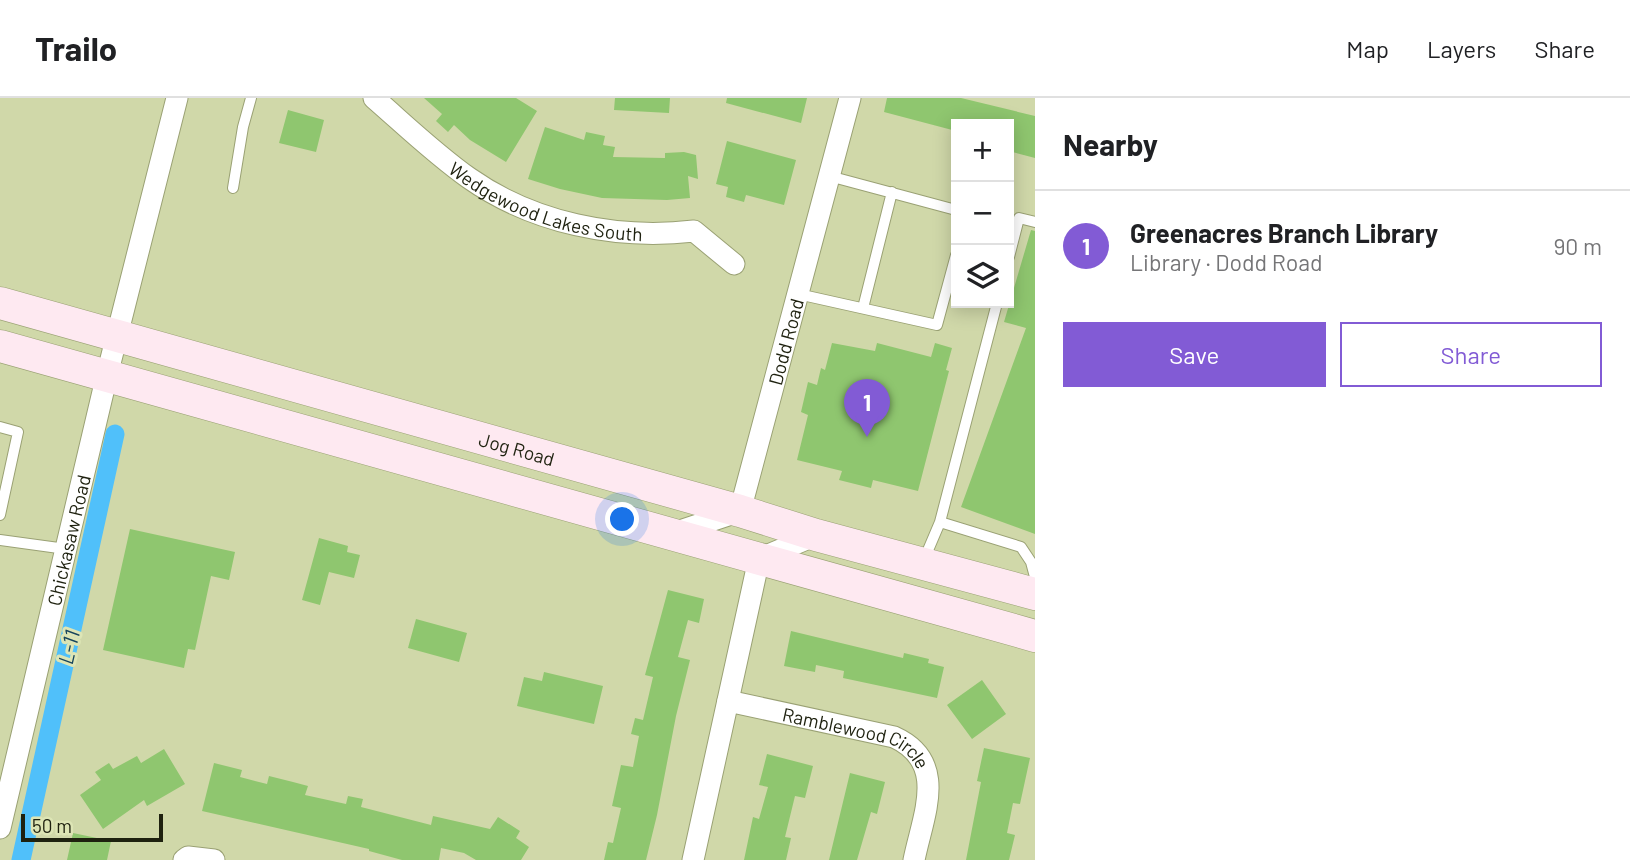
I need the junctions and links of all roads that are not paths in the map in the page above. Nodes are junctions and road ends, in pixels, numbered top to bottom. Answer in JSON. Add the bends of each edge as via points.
{"nodes":[{"id":1,"x":177,"y":98,"type":"edge"},
{"id":2,"x":251,"y":98,"type":"edge"},
{"id":3,"x":374,"y":98,"type":"edge"},
{"id":4,"x":850,"y":98,"type":"edge"},
{"id":5,"x":829,"y":176,"type":"junction"},
{"id":6,"x":233,"y":188,"type":"dead end"},
{"id":7,"x":892,"y":192,"type":"junction"},
{"id":8,"x":951,"y":209,"type":"edge"},
{"id":9,"x":1035,"y":222,"type":"edge"},
{"id":10,"x":1012,"y":245,"type":"edge"},
{"id":11,"x":734,"y":264,"type":"dead end"},
{"id":12,"x":951,"y":273,"type":"edge"},
{"id":13,"x":798,"y":294,"type":"junction"},
{"id":14,"x":0,"y":303,"type":"edge"},
{"id":15,"x":863,"y":308,"type":"junction"},
{"id":16,"x":996,"y":308,"type":"edge"},
{"id":17,"x":117,"y":335,"type":"junction"},
{"id":18,"x":0,"y":345,"type":"edge"},
{"id":19,"x":107,"y":375,"type":"junction"},
{"id":20,"x":0,"y":427,"type":"edge"},
{"id":21,"x":4,"y":478,"type":"edge"},
{"id":22,"x":740,"y":511,"type":"junction"},
{"id":23,"x":0,"y":515,"type":"edge"},
{"id":24,"x":940,"y":522,"type":"junction"},
{"id":25,"x":669,"y":535,"type":"junction"},
{"id":26,"x":816,"y":535,"type":"junction"},
{"id":27,"x":0,"y":540,"type":"edge"},
{"id":28,"x":66,"y":549,"type":"junction"},
{"id":29,"x":759,"y":559,"type":"junction"},
{"id":30,"x":922,"y":564,"type":"junction"},
{"id":31,"x":1035,"y":577,"type":"edge"},
{"id":32,"x":1035,"y":594,"type":"edge"},
{"id":33,"x":1035,"y":636,"type":"edge"},
{"id":34,"x":728,"y":701,"type":"junction"},
{"id":35,"x":0,"y":828,"type":"edge"},
{"id":36,"x":184,"y":860,"type":"edge"},
{"id":37,"x":214,"y":860,"type":"edge"},
{"id":38,"x":692,"y":860,"type":"edge"},
{"id":39,"x":914,"y":860,"type":"edge"}],
"edges":[{"from":1,"to":17,"type":"street","name":"Chickasaw Road"},
{"from":2,"to":6,"type":"lane"},
{"from":3,"to":11,"type":"street","name":"Wedgewood Lakes South","via":[[449,163],[496,195],[535,213],[618,232],[694,230]]},
{"from":4,"to":5,"type":"street","name":"Dodd Road"},
{"from":5,"to":7,"type":"lane"},
{"from":5,"to":13,"type":"street","name":"Dodd Road"},
{"from":7,"to":8,"type":"lane"},
{"from":7,"to":15,"type":"lane"},
{"from":9,"to":10,"type":"lane","via":[[1019,218]]},
{"from":12,"to":15,"type":"lane","via":[[937,325]]},
{"from":13,"to":15,"type":"lane"},
{"from":13,"to":22,"type":"street","name":"Dodd Road"},
{"from":14,"to":17,"type":"main road","name":"Jog Road"},
{"from":16,"to":24,"type":"lane"},
{"from":17,"to":19,"type":"street","name":"Chickasaw Road"},
{"from":17,"to":22,"type":"main road","name":"Jog Road"},
{"from":18,"to":19,"type":"main road"},
{"from":19,"to":25,"type":"main road"},
{"from":19,"to":28,"type":"street","name":"Chickasaw Road"},
{"from":20,"to":21,"type":"lane","via":[[18,432]]},
{"from":21,"to":23,"type":"lane"},
{"from":22,"to":25,"type":"street"},
{"from":22,"to":26,"type":"main road","name":"Jog Road"},
{"from":24,"to":30,"type":"lane"},
{"from":24,"to":31,"type":"lane","via":[[1021,547]]},
{"from":25,"to":29,"type":"main road"},
{"from":26,"to":29,"type":"street"},
{"from":26,"to":30,"type":"main road","name":"Jog Road"},
{"from":27,"to":28,"type":"lane"},
{"from":28,"to":35,"type":"street","name":"Chickasaw Road"},
{"from":29,"to":33,"type":"main road"},
{"from":29,"to":34,"type":"street"},
{"from":30,"to":32,"type":"main road","name":"Jog Road"},
{"from":34,"to":38,"type":"street"},
{"from":34,"to":39,"type":"street","name":"Ramblewood Circle","via":[[908,743],[926,765],[929,779]]},
{"from":36,"to":37,"type":"street"}]}
